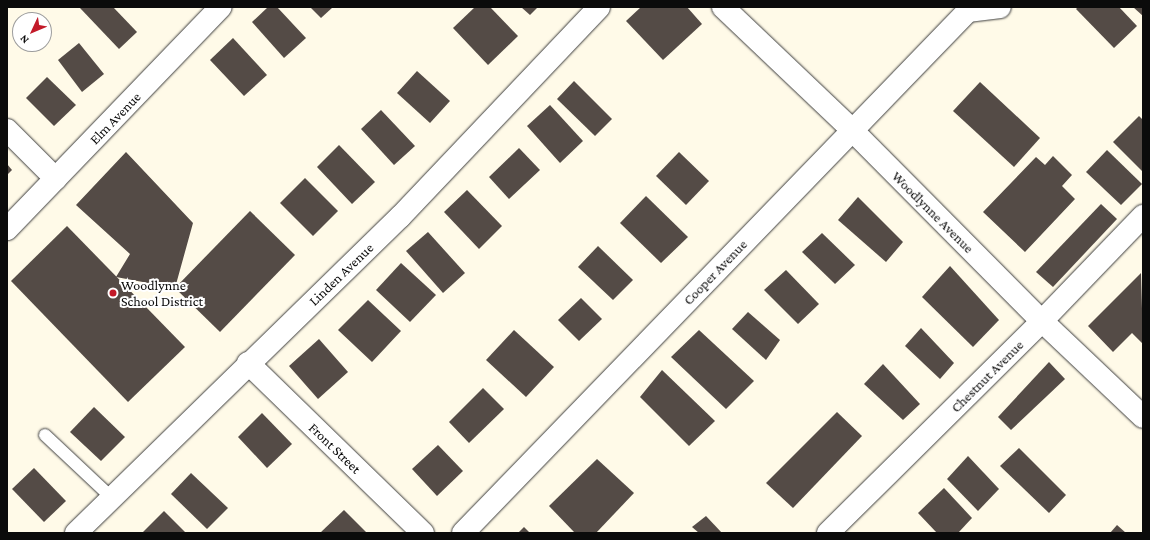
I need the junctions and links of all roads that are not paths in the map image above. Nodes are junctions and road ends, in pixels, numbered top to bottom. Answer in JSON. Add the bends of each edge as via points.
{"nodes":[{"id":1,"x":221,"y":7,"type":"edge"},
{"id":2,"x":598,"y":7,"type":"edge"},
{"id":3,"x":723,"y":7,"type":"edge"},
{"id":4,"x":1000,"y":7,"type":"edge"},
{"id":5,"x":968,"y":9,"type":"edge"},
{"id":6,"x":7,"y":130,"type":"edge"},
{"id":7,"x":852,"y":130,"type":"junction"},
{"id":8,"x":56,"y":179,"type":"junction"},
{"id":9,"x":1143,"y":216,"type":"edge"},
{"id":10,"x":7,"y":228,"type":"edge"},
{"id":11,"x":1042,"y":321,"type":"junction"},
{"id":12,"x":248,"y":363,"type":"junction"},
{"id":13,"x":1143,"y":417,"type":"edge"},
{"id":14,"x":45,"y":435,"type":"dead end"},
{"id":15,"x":112,"y":498,"type":"junction"},
{"id":16,"x":76,"y":533,"type":"edge"},
{"id":17,"x":423,"y":533,"type":"edge"},
{"id":18,"x":463,"y":533,"type":"edge"},
{"id":19,"x":828,"y":533,"type":"edge"}],
"edges":[{"from":1,"to":8,"type":"street","name":"Elm Avenue"},
{"from":2,"to":12,"type":"street","name":"Linden Avenue","via":[[400,217]]},
{"from":3,"to":7,"type":"street","name":"Woodlynne Avenue"},
{"from":4,"to":5,"type":"street"},
{"from":5,"to":7,"type":"street","name":"Cooper Avenue"},
{"from":6,"to":8,"type":"street"},
{"from":7,"to":11,"type":"street","name":"Woodlynne Avenue"},
{"from":7,"to":18,"type":"street","name":"Cooper Avenue"},
{"from":8,"to":10,"type":"street","name":"Elm Avenue"},
{"from":9,"to":11,"type":"street","name":"Chestnut Avenue"},
{"from":11,"to":13,"type":"street","name":"Woodlynne Avenue"},
{"from":11,"to":19,"type":"street","name":"Chestnut Avenue"},
{"from":12,"to":15,"type":"street","name":"Linden Avenue"},
{"from":12,"to":17,"type":"street","name":"Front Street"},
{"from":14,"to":15,"type":"lane"},
{"from":15,"to":16,"type":"street","name":"Linden Avenue"}]}
